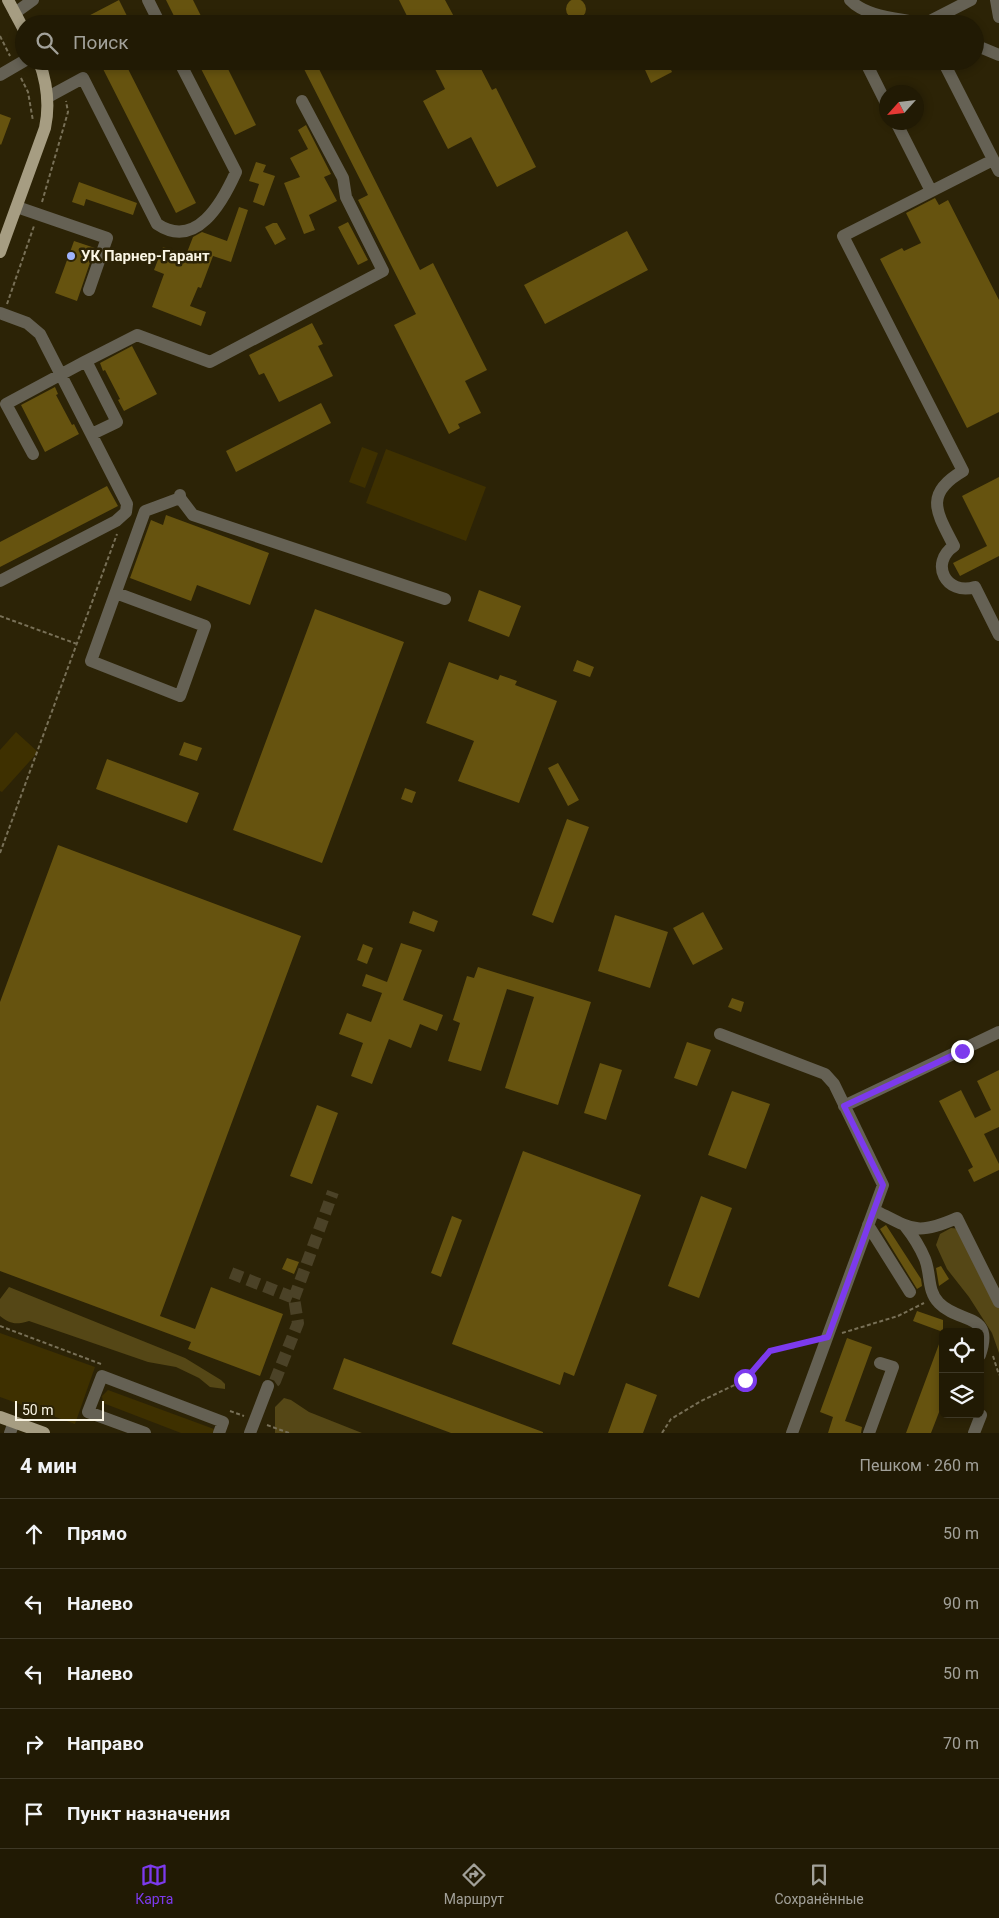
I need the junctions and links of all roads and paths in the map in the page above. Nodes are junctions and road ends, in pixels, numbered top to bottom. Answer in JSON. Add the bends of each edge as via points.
{"nodes":[{"id":1,"x":8,"y":0,"type":"edge"},
{"id":2,"x":33,"y":0,"type":"edge"},
{"id":3,"x":148,"y":0,"type":"edge"},
{"id":4,"x":850,"y":0,"type":"edge"},
{"id":5,"x":971,"y":0,"type":"edge"},
{"id":6,"x":996,"y":0,"type":"edge"},
{"id":7,"x":15,"y":13,"type":"joint"},
{"id":8,"x":156,"y":15,"type":"edge"},
{"id":9,"x":876,"y":15,"type":"edge"},
{"id":10,"x":942,"y":15,"type":"edge"},
{"id":11,"x":999,"y":17,"type":"edge"},
{"id":12,"x":0,"y":36,"type":"edge"},
{"id":13,"x":984,"y":49,"type":"edge"},
{"id":14,"x":999,"y":55,"type":"edge"},
{"id":15,"x":15,"y":57,"type":"edge"},
{"id":16,"x":15,"y":67,"type":"edge"},
{"id":17,"x":22,"y":70,"type":"edge"},
{"id":18,"x":42,"y":70,"type":"edge"},
{"id":19,"x":184,"y":70,"type":"edge"},
{"id":20,"x":870,"y":70,"type":"edge"},
{"id":21,"x":948,"y":70,"type":"edge"},
{"id":22,"x":0,"y":75,"type":"edge"},
{"id":23,"x":63,"y":88,"type":"junction"},
{"id":24,"x":879,"y":89,"type":"edge"},
{"id":25,"x":48,"y":97,"type":"junction"},
{"id":26,"x":302,"y":101,"type":"dead end"},
{"id":27,"x":34,"y":125,"type":"dead end"},
{"id":28,"x":900,"y":130,"type":"edge"},
{"id":29,"x":996,"y":165,"type":"edge"},
{"id":30,"x":931,"y":191,"type":"junction"},
{"id":31,"x":17,"y":207,"type":"junction"},
{"id":32,"x":38,"y":214,"type":"junction"},
{"id":33,"x":0,"y":252,"type":"edge"},
{"id":34,"x":89,"y":290,"type":"dead end"},
{"id":35,"x":2,"y":314,"type":"edge"},
{"id":36,"x":86,"y":362,"type":"junction"},
{"id":37,"x":61,"y":375,"type":"junction"},
{"id":38,"x":3,"y":402,"type":"edge"},
{"id":39,"x":92,"y":434,"type":"junction"},
{"id":40,"x":32,"y":454,"type":"dead end"},
{"id":41,"x":126,"y":512,"type":"junction"},
{"id":42,"x":0,"y":581,"type":"edge"},
{"id":43,"x":116,"y":593,"type":"junction"},
{"id":44,"x":445,"y":600,"type":"dead end"},
{"id":45,"x":0,"y":616,"type":"edge"},
{"id":46,"x":999,"y":634,"type":"edge"},
{"id":47,"x":77,"y":644,"type":"junction"},
{"id":48,"x":0,"y":853,"type":"edge"},
{"id":49,"x":999,"y":1032,"type":"edge"},
{"id":50,"x":720,"y":1034,"type":"dead end"},
{"id":51,"x":844,"y":1106,"type":"junction"},
{"id":52,"x":874,"y":1210,"type":"junction"},
{"id":53,"x":868,"y":1225,"type":"junction"},
{"id":54,"x":906,"y":1226,"type":"junction"},
{"id":55,"x":910,"y":1292,"type":"dead end"},
{"id":56,"x":935,"y":1297,"type":"junction"},
{"id":57,"x":999,"y":1302,"type":"edge"},
{"id":58,"x":982,"y":1328,"type":"edge"},
{"id":59,"x":828,"y":1337,"type":"junction"},
{"id":60,"x":984,"y":1350,"type":"edge"},
{"id":61,"x":880,"y":1363,"type":"dead end"},
{"id":62,"x":999,"y":1376,"type":"edge"},
{"id":63,"x":268,"y":1386,"type":"tunnel mouth"},
{"id":64,"x":0,"y":1417,"type":"edge"},
{"id":65,"x":980,"y":1418,"type":"edge"},
{"id":66,"x":255,"y":1420,"type":"junction"},
{"id":67,"x":12,"y":1428,"type":"edge"},
{"id":68,"x":44,"y":1433,"type":"edge"},
{"id":69,"x":145,"y":1433,"type":"edge"},
{"id":70,"x":219,"y":1433,"type":"edge"},
{"id":71,"x":250,"y":1433,"type":"edge"},
{"id":72,"x":289,"y":1433,"type":"edge"},
{"id":73,"x":662,"y":1433,"type":"edge"},
{"id":74,"x":792,"y":1433,"type":"edge"},
{"id":75,"x":869,"y":1433,"type":"edge"},
{"id":76,"x":974,"y":1433,"type":"edge"}],
"edges":[{"from":1,"to":7,"type":"main road"},
{"from":2,"to":7,"type":"street"},
{"from":3,"to":8,"type":"street"},
{"from":4,"to":9,"type":"street","via":[[857,7]]},
{"from":5,"to":10,"type":"street"},
{"from":6,"to":11,"type":"street"},
{"from":12,"to":15,"type":"path"},
{"from":13,"to":14,"type":"street"},
{"from":16,"to":22,"type":"street"},
{"from":17,"to":27,"type":"path"},
{"from":18,"to":25,"type":"main road"},
{"from":19,"to":23,"type":"street","via":[[236,172],[212,214],[199,225],[180,232],[166,230],[157,224],[83,78]]},
{"from":20,"to":24,"type":"street"},
{"from":21,"to":29,"type":"street"},
{"from":23,"to":25,"type":"street"},
{"from":23,"to":32,"type":"path","via":[[68,112]]},
{"from":25,"to":31,"type":"main road","via":[[45,128]]},
{"from":26,"to":36,"type":"street","via":[[343,178],[346,198],[383,271],[210,362],[137,335]]},
{"from":28,"to":30,"type":"street"},
{"from":29,"to":30,"type":"street"},
{"from":30,"to":46,"type":"street","via":[[843,236],[963,471],[942,488],[937,501],[937,513],[954,546],[944,554],[942,574],[955,588],[975,587]]},
{"from":31,"to":32,"type":"street"},
{"from":31,"to":33,"type":"main road"},
{"from":32,"to":34,"type":"street","via":[[106,238]]},
{"from":32,"to":35,"type":"path"},
{"from":35,"to":37,"type":"street","via":[[27,323],[40,334]]},
{"from":36,"to":37,"type":"street"},
{"from":36,"to":39,"type":"street","via":[[117,422]]},
{"from":37,"to":38,"type":"street"},
{"from":37,"to":39,"type":"street"},
{"from":38,"to":40,"type":"street"},
{"from":39,"to":41,"type":"street","via":[[125,497]]},
{"from":41,"to":42,"type":"street","via":[[116,521]]},
{"from":41,"to":47,"type":"path"},
{"from":43,"to":43,"type":"street","via":[[90,661],[180,696],[205,626]]},
{"from":43,"to":44,"type":"street","via":[[145,511],[180,496],[193,515]]},
{"from":45,"to":47,"type":"path"},
{"from":47,"to":48,"type":"path"},
{"from":49,"to":51,"type":"street"},
{"from":50,"to":51,"type":"street","via":[[825,1074],[834,1084]]},
{"from":51,"to":52,"type":"street","via":[[883,1185]]},
{"from":52,"to":53,"type":"street"},
{"from":52,"to":54,"type":"street"},
{"from":53,"to":55,"type":"street"},
{"from":53,"to":59,"type":"street"},
{"from":54,"to":56,"type":"street","via":[[926,1262],[927,1276]]},
{"from":54,"to":57,"type":"street","via":[[922,1230],[957,1218]]},
{"from":56,"to":58,"type":"street","via":[[947,1309],[977,1322]]},
{"from":56,"to":59,"type":"path","via":[[898,1316]]},
{"from":59,"to":73,"type":"path","via":[[770,1351],[745,1380],[671,1419]]},
{"from":59,"to":74,"type":"street"},
{"from":60,"to":62,"type":"path","via":[[992,1354]]},
{"from":61,"to":75,"type":"street","via":[[893,1368]]},
{"from":63,"to":66,"type":"street"},
{"from":64,"to":67,"type":"main road"},
{"from":65,"to":76,"type":"street"},
{"from":66,"to":71,"type":"street"},
{"from":66,"to":72,"type":"path"},
{"from":67,"to":68,"type":"main road"},
{"from":69,"to":70,"type":"street","via":[[88,1412],[102,1376],[223,1422]]}]}
